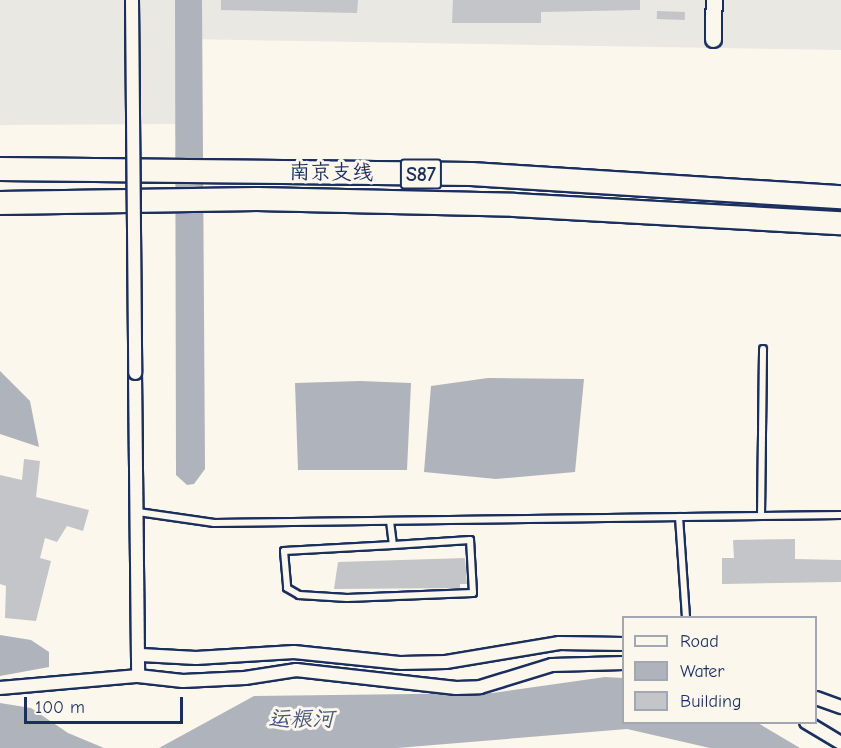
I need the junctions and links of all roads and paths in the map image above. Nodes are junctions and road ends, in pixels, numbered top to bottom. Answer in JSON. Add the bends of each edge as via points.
{"nodes":[{"id":1,"x":132,"y":0,"type":"edge"},
{"id":2,"x":714,"y":0,"type":"edge"},
{"id":3,"x":713,"y":39,"type":"dead end"},
{"id":4,"x":0,"y":169,"type":"edge"},
{"id":5,"x":841,"y":197,"type":"edge"},
{"id":6,"x":0,"y":203,"type":"edge"},
{"id":7,"x":841,"y":223,"type":"edge"},
{"id":8,"x":763,"y":349,"type":"dead end"},
{"id":9,"x":138,"y":512,"type":"junction"},
{"id":10,"x":841,"y":515,"type":"edge"},
{"id":11,"x":761,"y":516,"type":"junction"},
{"id":12,"x":679,"y":517,"type":"junction"},
{"id":13,"x":390,"y":521,"type":"junction"},
{"id":14,"x":393,"y":545,"type":"junction"},
{"id":15,"x":686,"y":616,"type":"edge"},
{"id":16,"x":622,"y":644,"type":"edge"},
{"id":17,"x":141,"y":655,"type":"junction"},
{"id":18,"x":622,"y":663,"type":"edge"},
{"id":19,"x":138,"y":676,"type":"junction"},
{"id":20,"x":0,"y":688,"type":"edge"},
{"id":21,"x":817,"y":698,"type":"edge"},
{"id":22,"x":841,"y":707,"type":"edge"},
{"id":23,"x":808,"y":724,"type":"edge"},
{"id":24,"x":841,"y":743,"type":"edge"}],
"edges":[{"from":1,"to":9,"type":"street","bridge":true},
{"from":2,"to":3,"type":"street"},
{"from":4,"to":5,"type":"highway","name":"南京支线","number":"S87","via":[[471,174]]},
{"from":6,"to":7,"type":"highway","name":"南京支线","number":"S87","via":[[257,199],[514,205]]},
{"from":8,"to":11,"type":"lane"},
{"from":9,"to":13,"type":"lane","via":[[214,523]]},
{"from":9,"to":17,"type":"street"},
{"from":10,"to":11,"type":"lane"},
{"from":11,"to":12,"type":"lane"},
{"from":12,"to":13,"type":"lane"},
{"from":12,"to":15,"type":"lane"},
{"from":13,"to":14,"type":"lane"},
{"from":14,"to":14,"type":"lane","via":[[284,551],[287,588],[299,595],[347,598],[472,593],[470,540]]},
{"from":16,"to":17,"type":"street","via":[[559,643],[503,655],[424,663],[294,652],[196,658]]},
{"from":17,"to":19,"type":"street"},
{"from":18,"to":19,"type":"street","via":[[552,665],[480,687],[456,688],[296,670],[183,681]]},
{"from":19,"to":20,"type":"street"},
{"from":21,"to":22,"type":"street"},
{"from":23,"to":24,"type":"street"}]}
